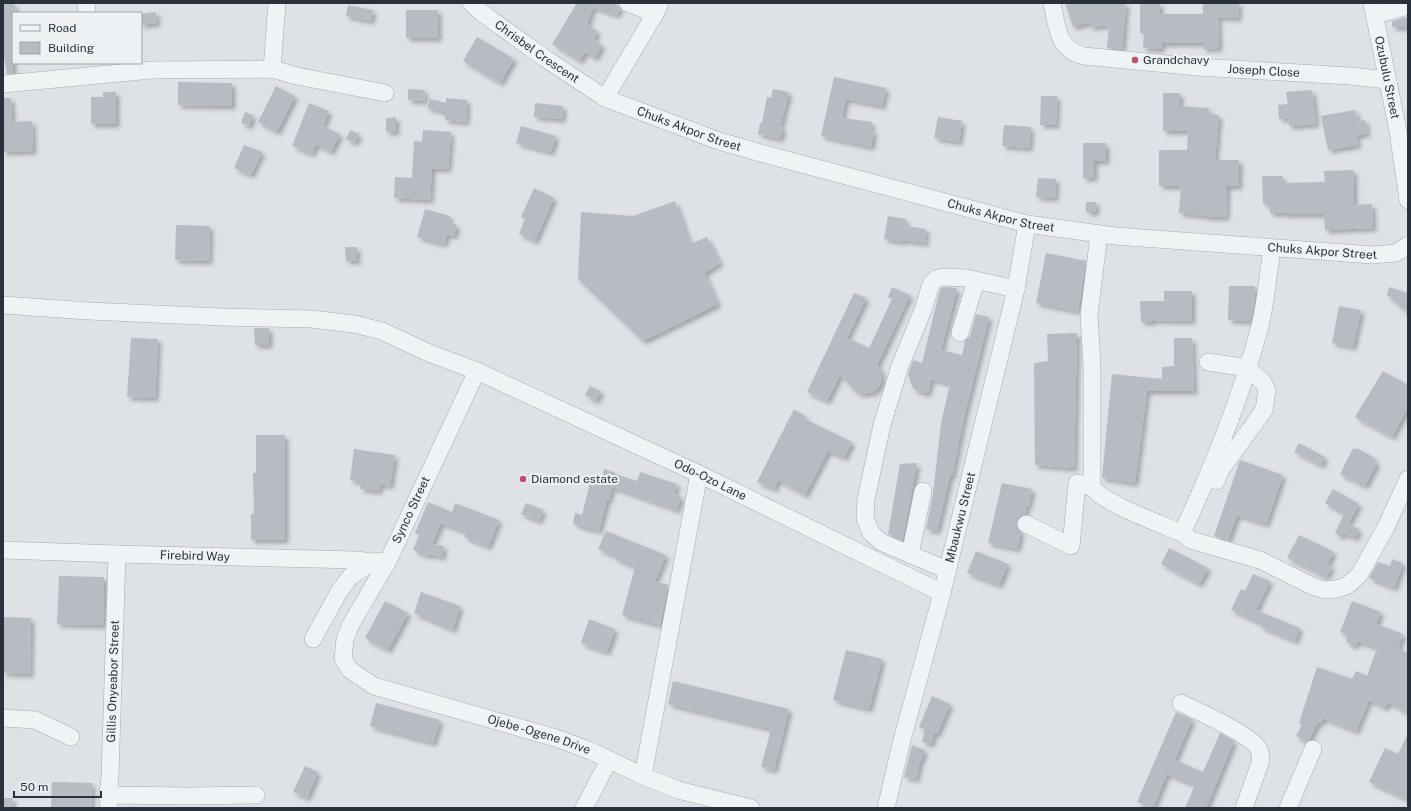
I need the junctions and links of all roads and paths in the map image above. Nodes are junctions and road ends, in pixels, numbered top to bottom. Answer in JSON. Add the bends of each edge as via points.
{"nodes":[{"id":1,"x":277,"y":3,"type":"edge"},
{"id":2,"x":471,"y":3,"type":"edge"},
{"id":3,"x":628,"y":3,"type":"edge"},
{"id":4,"x":1052,"y":3,"type":"edge"},
{"id":5,"x":1408,"y":6,"type":"edge"},
{"id":6,"x":657,"y":9,"type":"edge"},
{"id":7,"x":1373,"y":9,"type":"edge"},
{"id":8,"x":272,"y":68,"type":"junction"},
{"id":9,"x":97,"y":69,"type":"edge"},
{"id":10,"x":1387,"y":80,"type":"junction"},
{"id":11,"x":3,"y":84,"type":"edge"},
{"id":12,"x":385,"y":93,"type":"dead end"},
{"id":13,"x":605,"y":98,"type":"junction"},
{"id":14,"x":1408,"y":200,"type":"edge"},
{"id":15,"x":1027,"y":224,"type":"junction"},
{"id":16,"x":1099,"y":235,"type":"junction"},
{"id":17,"x":1408,"y":245,"type":"edge"},
{"id":18,"x":1272,"y":248,"type":"junction"},
{"id":19,"x":976,"y":281,"type":"junction"},
{"id":20,"x":1016,"y":289,"type":"junction"},
{"id":21,"x":3,"y":305,"type":"edge"},
{"id":22,"x":960,"y":333,"type":"dead end"},
{"id":23,"x":1208,"y":362,"type":"dead end"},
{"id":24,"x":1248,"y":369,"type":"junction"},
{"id":25,"x":477,"y":371,"type":"junction"},
{"id":26,"x":700,"y":474,"type":"junction"},
{"id":27,"x":1408,"y":479,"type":"edge"},
{"id":28,"x":1092,"y":487,"type":"junction"},
{"id":29,"x":923,"y":491,"type":"dead end"},
{"id":30,"x":1026,"y":524,"type":"dead end"},
{"id":31,"x":1187,"y":537,"type":"junction"},
{"id":32,"x":3,"y":550,"type":"edge"},
{"id":33,"x":117,"y":554,"type":"junction"},
{"id":34,"x":910,"y":555,"type":"junction"},
{"id":35,"x":380,"y":561,"type":"junction"},
{"id":36,"x":947,"y":570,"type":"junction"},
{"id":37,"x":942,"y":593,"type":"junction"},
{"id":38,"x":313,"y":639,"type":"dead end"},
{"id":39,"x":343,"y":647,"type":"joint"},
{"id":40,"x":1181,"y":703,"type":"dead end"},
{"id":41,"x":3,"y":718,"type":"edge"},
{"id":42,"x":71,"y":737,"type":"dead end"},
{"id":43,"x":1313,"y":749,"type":"dead end"},
{"id":44,"x":609,"y":760,"type":"junction"},
{"id":45,"x":643,"y":776,"type":"junction"},
{"id":46,"x":256,"y":795,"type":"dead end"},
{"id":47,"x":108,"y":801,"type":"edge"},
{"id":48,"x":584,"y":808,"type":"edge"},
{"id":49,"x":751,"y":808,"type":"edge"},
{"id":50,"x":886,"y":808,"type":"edge"},
{"id":51,"x":1244,"y":808,"type":"edge"},
{"id":52,"x":1288,"y":808,"type":"edge"}],
"edges":[{"from":1,"to":8,"type":"street"},
{"from":2,"to":13,"type":"street","name":"Chrisbel Crescent","via":[[546,59]]},
{"from":3,"to":6,"type":"street"},
{"from":4,"to":10,"type":"street","name":"Joseph Close","via":[[1060,39],[1063,45],[1076,55],[1198,67]]},
{"from":5,"to":7,"type":"street"},
{"from":6,"to":13,"type":"street"},
{"from":7,"to":10,"type":"street","name":"Ozubulu Street"},
{"from":8,"to":9,"type":"street"},
{"from":8,"to":12,"type":"street","via":[[297,76]]},
{"from":9,"to":11,"type":"street"},
{"from":10,"to":14,"type":"street","name":"Ozubulu Street","via":[[1398,131]]},
{"from":13,"to":15,"type":"street","name":"Chuks Akpor Street","via":[[719,141]]},
{"from":15,"to":16,"type":"street","name":"Chuks Akpor Street"},
{"from":15,"to":20,"type":"street","name":"Mbaukwu Street"},
{"from":16,"to":18,"type":"street","name":"Chuks Akpor Street"},
{"from":16,"to":28,"type":"street","via":[[1089,315],[1092,366]]},
{"from":17,"to":18,"type":"street","name":"Chuks Akpor Street","via":[[1396,253],[1373,255]]},
{"from":18,"to":24,"type":"street","via":[[1260,325]]},
{"from":19,"to":20,"type":"street"},
{"from":19,"to":22,"type":"street"},
{"from":19,"to":34,"type":"street","via":[[944,277],[936,279],[931,284],[900,366],[882,425],[866,499],[865,518],[871,532],[881,542]]},
{"from":20,"to":36,"type":"street","name":"Mbaukwu Street"},
{"from":21,"to":25,"type":"street","name":"Odo-Ozo Lane","via":[[222,317],[311,318],[382,331]]},
{"from":23,"to":24,"type":"street"},
{"from":24,"to":31,"type":"street"},
{"from":24,"to":31,"type":"street","via":[[1267,390],[1264,410],[1220,471]]},
{"from":25,"to":26,"type":"street","name":"Odo-Ozo Lane"},
{"from":25,"to":35,"type":"street","name":"Synco Street"},
{"from":26,"to":37,"type":"street","name":"Odo-Ozo Lane"},
{"from":26,"to":45,"type":"street"},
{"from":27,"to":31,"type":"street","via":[[1388,523],[1359,575],[1348,585],[1337,589],[1325,590],[1312,586],[1260,560]]},
{"from":28,"to":30,"type":"street","via":[[1077,483],[1071,546]]},
{"from":28,"to":31,"type":"street","via":[[1102,498]]},
{"from":29,"to":34,"type":"street"},
{"from":32,"to":33,"type":"street","name":"Firebird Way"},
{"from":33,"to":35,"type":"street","name":"Firebird Way"},
{"from":33,"to":47,"type":"street","name":"Gillis Onyeabor Street"},
{"from":34,"to":36,"type":"street"},
{"from":35,"to":38,"type":"street","via":[[351,576]]},
{"from":35,"to":39,"type":"street","name":"Synco Street"},
{"from":36,"to":37,"type":"street","name":"Mbaukwu Street"},
{"from":37,"to":50,"type":"street","name":"Mbaukwu Street"},
{"from":39,"to":44,"type":"street","name":"Ojebe -Ogene Drive","via":[[342,659],[350,670],[374,686],[556,738]]},
{"from":40,"to":51,"type":"street","via":[[1249,738],[1258,748],[1260,763]]},
{"from":41,"to":42,"type":"street","via":[[35,720]]},
{"from":43,"to":52,"type":"street"},
{"from":44,"to":45,"type":"street","name":"Ojebe -Ogene Drive"},
{"from":44,"to":48,"type":"street"},
{"from":45,"to":49,"type":"street","name":"Ojebe -Ogene Drive","via":[[678,790]]},
{"from":46,"to":47,"type":"street"}]}
